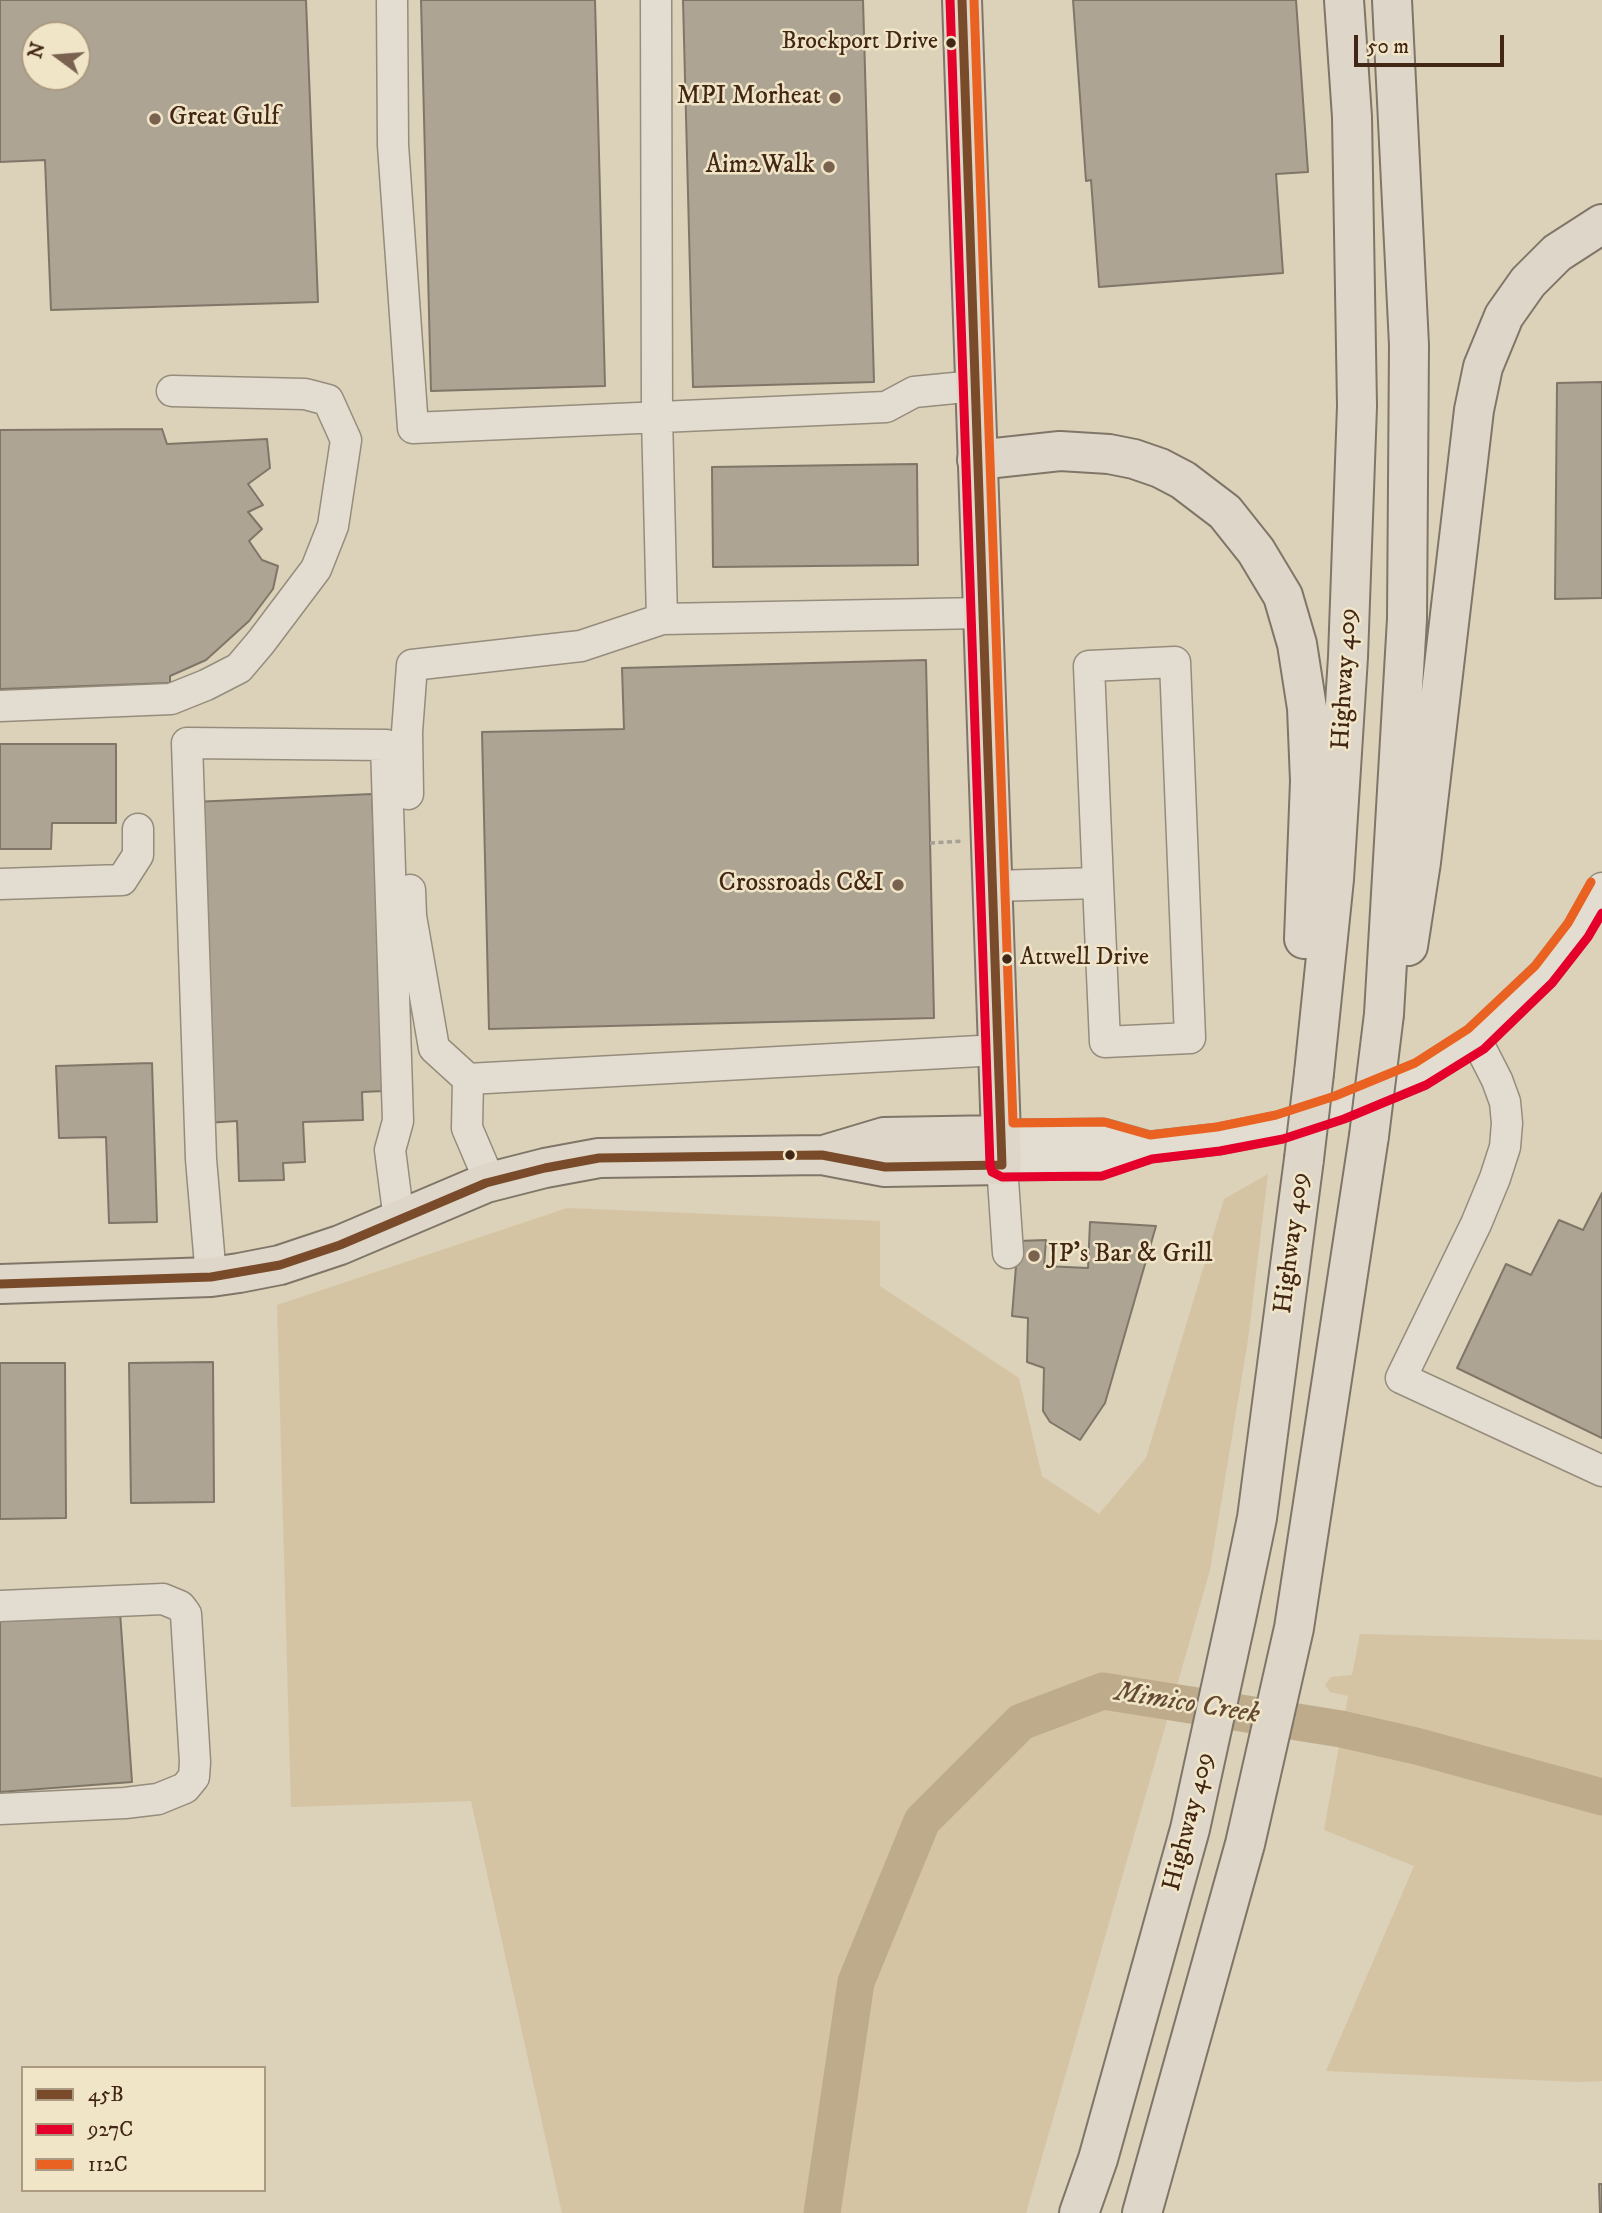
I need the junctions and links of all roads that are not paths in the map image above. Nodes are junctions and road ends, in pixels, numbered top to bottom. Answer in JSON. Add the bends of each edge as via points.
{"nodes":[{"id":1,"x":391,"y":0,"type":"edge"},
{"id":2,"x":656,"y":0,"type":"edge"},
{"id":3,"x":962,"y":0,"type":"edge"},
{"id":4,"x":1344,"y":0,"type":"edge"},
{"id":5,"x":1392,"y":0,"type":"edge"},
{"id":6,"x":1602,"y":224,"type":"edge"},
{"id":7,"x":975,"y":386,"type":"junction"},
{"id":8,"x":172,"y":391,"type":"dead end"},
{"id":9,"x":657,"y":417,"type":"junction"},
{"id":10,"x":977,"y":460,"type":"junction"},
{"id":11,"x":983,"y":613,"type":"junction"},
{"id":12,"x":662,"y":619,"type":"junction"},
{"id":13,"x":0,"y":706,"type":"edge"},
{"id":14,"x":138,"y":829,"type":"dead end"},
{"id":15,"x":1097,"y":883,"type":"junction"},
{"id":16,"x":0,"y":884,"type":"edge"},
{"id":17,"x":993,"y":887,"type":"junction"},
{"id":18,"x":1602,"y":888,"type":"edge"},
{"id":19,"x":1384,"y":1014,"type":"junction"},
{"id":20,"x":1476,"y":1039,"type":"junction"},
{"id":21,"x":998,"y":1050,"type":"junction"},
{"id":22,"x":1314,"y":1073,"type":"junction"},
{"id":23,"x":468,"y":1079,"type":"junction"},
{"id":24,"x":1002,"y":1150,"type":"junction"},
{"id":25,"x":490,"y":1182,"type":"junction"},
{"id":26,"x":399,"y":1220,"type":"junction"},
{"id":27,"x":1008,"y":1253,"type":"dead end"},
{"id":28,"x":211,"y":1277,"type":"junction"},
{"id":29,"x":0,"y":1283,"type":"edge"},
{"id":30,"x":1602,"y":1472,"type":"edge"},
{"id":31,"x":0,"y":1606,"type":"edge"},
{"id":32,"x":0,"y":1809,"type":"edge"},
{"id":33,"x":1079,"y":2213,"type":"edge"},
{"id":34,"x":1142,"y":2213,"type":"edge"}],
"edges":[{"from":1,"to":9,"type":"street","via":[[393,145],[413,428]]},
{"from":2,"to":9,"type":"street"},
{"from":3,"to":7,"type":"main road"},
{"from":4,"to":22,"type":"main road","name":"Highway 409","via":[[1352,117],[1357,406],[1334,879]]},
{"from":5,"to":19,"type":"main road","via":[[1409,358],[1407,619]]},
{"from":6,"to":19,"type":"main road","via":[[1557,253],[1528,282],[1504,316],[1483,367],[1410,939]]},
{"from":7,"to":9,"type":"street","via":[[914,392],[886,407]]},
{"from":7,"to":10,"type":"main road"},
{"from":8,"to":13,"type":"street","via":[[305,394],[328,400],[346,440],[333,526],[316,569],[239,668],[206,685],[171,699]]},
{"from":9,"to":12,"type":"street"},
{"from":10,"to":11,"type":"main road"},
{"from":10,"to":22,"type":"main road","via":[[1079,451],[1160,468],[1225,512],[1283,596],[1307,708],[1310,781],[1302,1000]]},
{"from":11,"to":12,"type":"street"},
{"from":11,"to":17,"type":"main road"},
{"from":12,"to":23,"type":"street","via":[[581,646],[412,665],[407,732],[411,916],[434,1048]]},
{"from":14,"to":16,"type":"street","via":[[138,855],[122,880]]},
{"from":15,"to":15,"type":"street","via":[[1104,1042],[1190,1038],[1175,662],[1089,666]]},
{"from":15,"to":17,"type":"street"},
{"from":17,"to":21,"type":"main road"},
{"from":18,"to":20,"type":"street","via":[[1545,974]]},
{"from":19,"to":34,"type":"main road","bridge":true,"via":[[1294,1628],[1245,1844]]},
{"from":20,"to":24,"type":"street","via":[[1421,1074],[1279,1128],[1149,1147],[1102,1134]]},
{"from":20,"to":30,"type":"street","via":[[1505,1102],[1505,1147],[1476,1224],[1401,1378]]},
{"from":21,"to":23,"type":"street"},
{"from":21,"to":24,"type":"main road"},
{"from":22,"to":33,"type":"main road","name":"Highway 409","bridge":true,"via":[[1257,1518],[1190,1829],[1098,2160]]},
{"from":23,"to":25,"type":"street","via":[[467,1128]]},
{"from":24,"to":25,"type":"main road","via":[[884,1137],[822,1155],[599,1158]]},
{"from":24,"to":27,"type":"street"},
{"from":25,"to":26,"type":"main road"},
{"from":26,"to":28,"type":"main road","via":[[280,1265]]},
{"from":26,"to":28,"type":"street","via":[[390,1150],[398,1121],[386,745],[187,743],[201,1159]]},
{"from":28,"to":29,"type":"main road"},
{"from":31,"to":32,"type":"street","via":[[163,1599],[180,1606],[186,1614],[195,1762],[194,1777],[185,1788],[158,1799]]}]}
